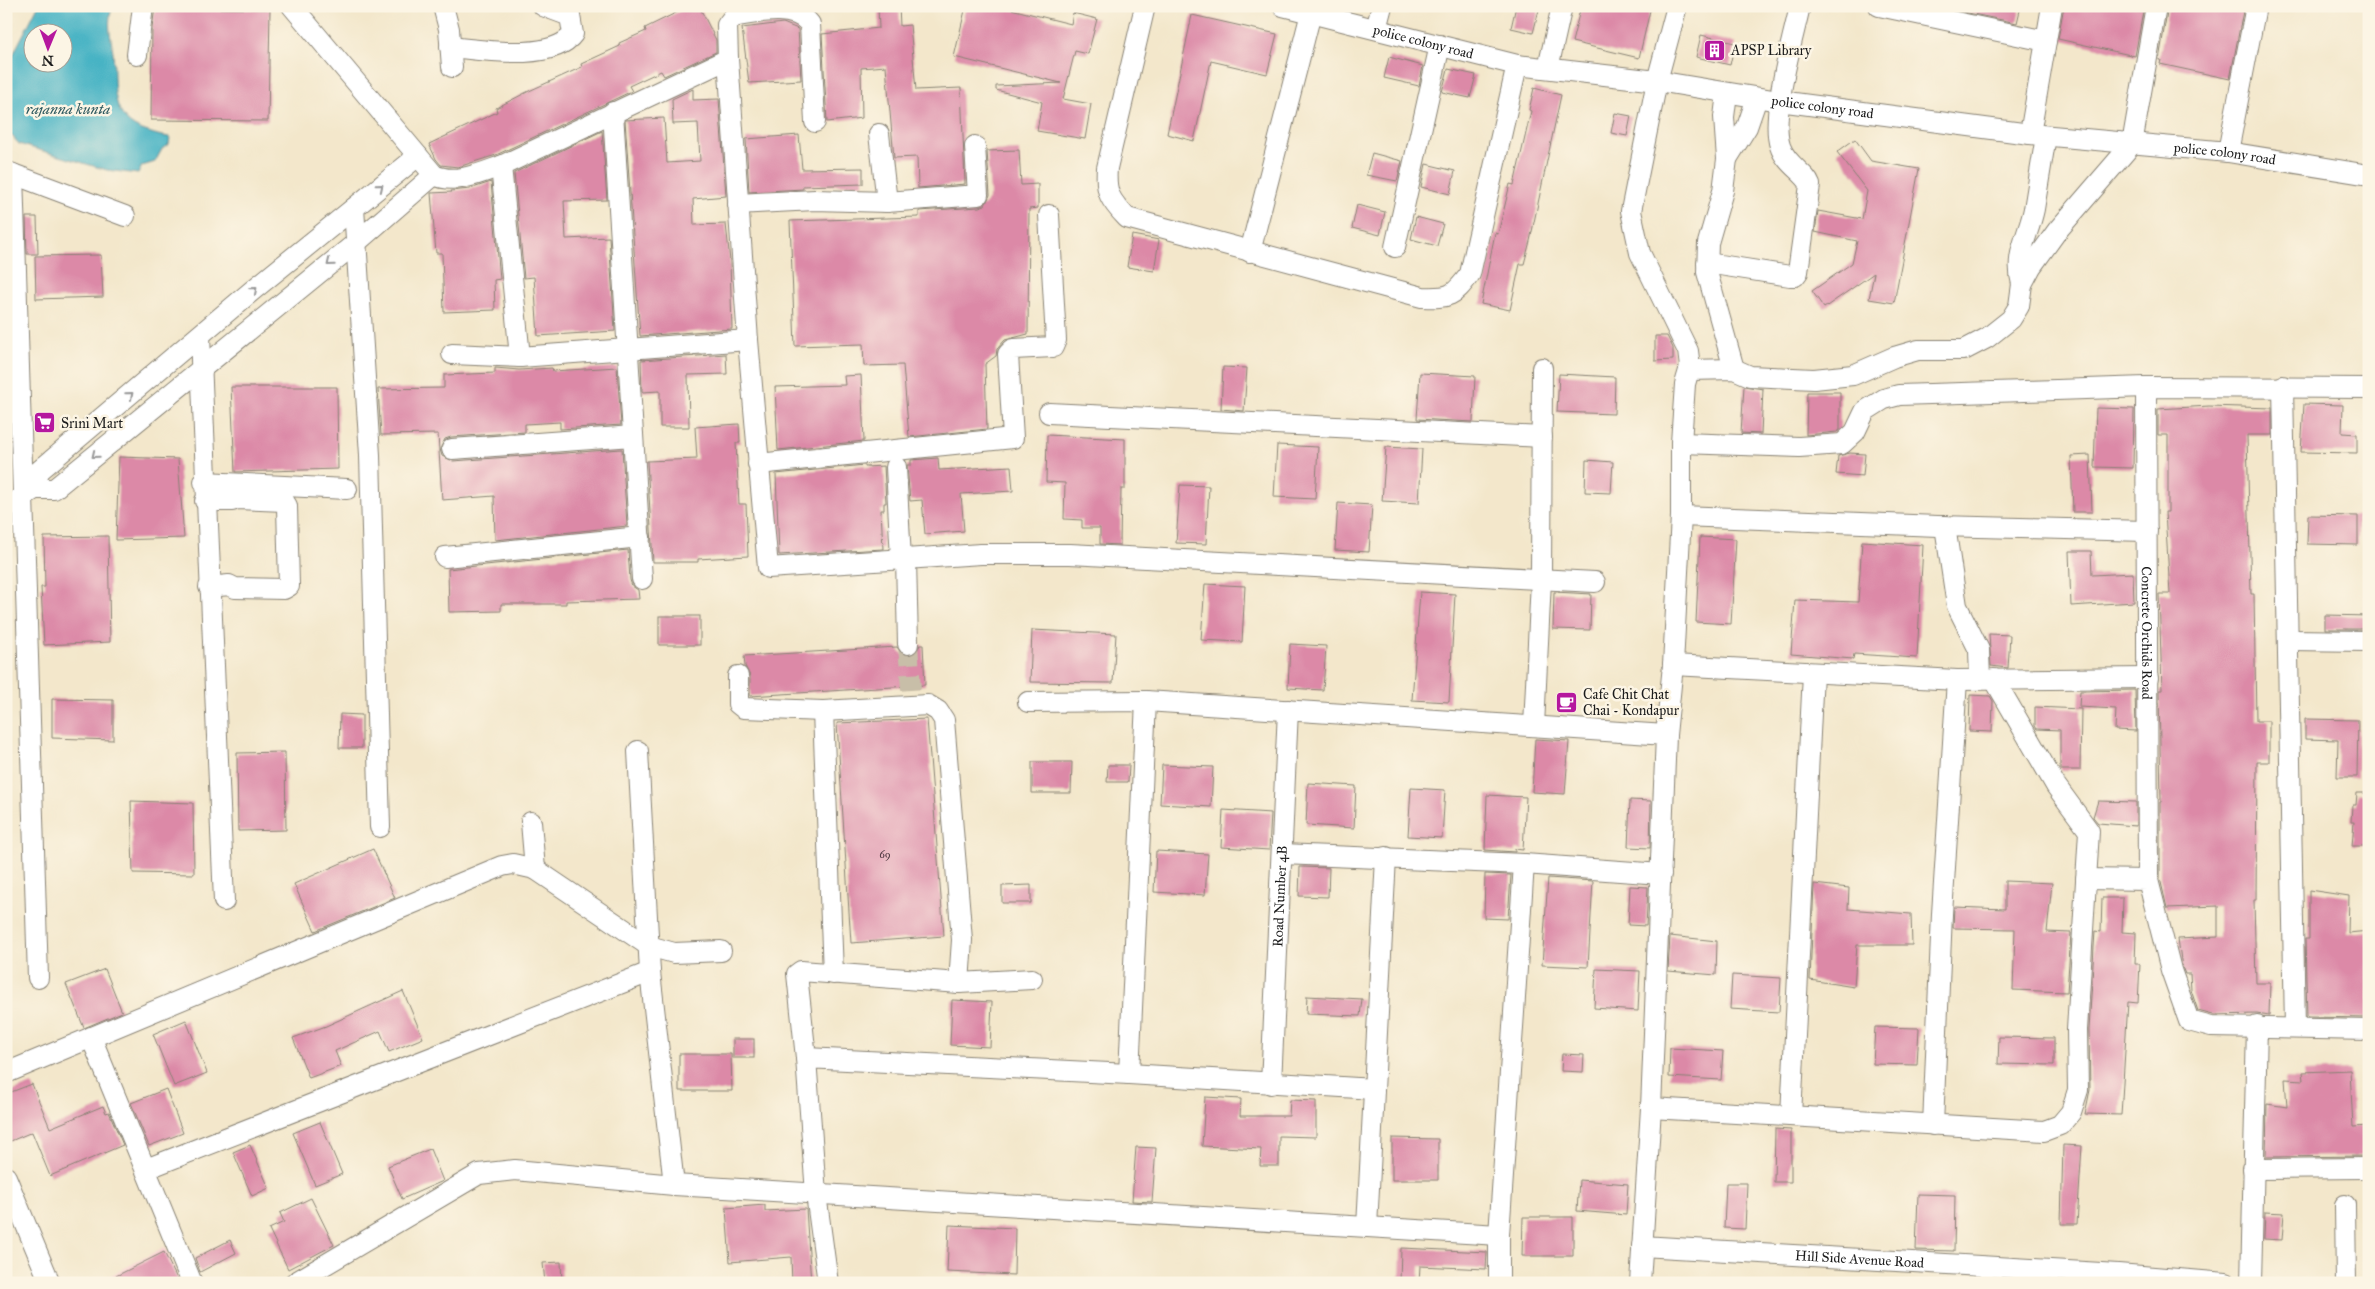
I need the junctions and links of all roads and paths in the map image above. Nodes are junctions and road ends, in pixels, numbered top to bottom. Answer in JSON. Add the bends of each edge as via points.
{"nodes":[{"id":1,"x":143,"y":6,"type":"edge"},
{"id":2,"x":292,"y":6,"type":"edge"},
{"id":3,"x":443,"y":6,"type":"edge"},
{"id":4,"x":543,"y":6,"type":"edge"},
{"id":5,"x":1144,"y":6,"type":"edge"},
{"id":6,"x":1283,"y":6,"type":"edge"},
{"id":7,"x":1382,"y":6,"type":"edge"},
{"id":8,"x":1562,"y":6,"type":"edge"},
{"id":9,"x":1677,"y":6,"type":"edge"},
{"id":10,"x":1800,"y":6,"type":"edge"},
{"id":11,"x":1879,"y":6,"type":"edge"},
{"id":12,"x":2052,"y":6,"type":"edge"},
{"id":13,"x":2156,"y":6,"type":"edge"},
{"id":14,"x":2256,"y":6,"type":"edge"},
{"id":15,"x":1922,"y":11,"type":"edge"},
{"id":16,"x":1310,"y":13,"type":"junction"},
{"id":17,"x":1376,"y":29,"type":"junction"},
{"id":18,"x":2046,"y":41,"type":"junction"},
{"id":19,"x":1440,"y":45,"type":"junction"},
{"id":20,"x":450,"y":47,"type":"junction"},
{"id":21,"x":138,"y":55,"type":"dead end"},
{"id":22,"x":728,"y":59,"type":"junction"},
{"id":23,"x":1517,"y":65,"type":"junction"},
{"id":24,"x":452,"y":67,"type":"dead end"},
{"id":25,"x":1548,"y":68,"type":"junction"},
{"id":26,"x":1656,"y":81,"type":"junction"},
{"id":27,"x":1727,"y":93,"type":"junction"},
{"id":28,"x":1757,"y":98,"type":"junction"},
{"id":29,"x":1780,"y":101,"type":"junction"},
{"id":30,"x":613,"y":112,"type":"junction"},
{"id":31,"x":815,"y":122,"type":"dead end"},
{"id":32,"x":879,"y":134,"type":"dead end"},
{"id":33,"x":2038,"y":135,"type":"junction"},
{"id":34,"x":2132,"y":144,"type":"junction"},
{"id":35,"x":975,"y":146,"type":"dead end"},
{"id":36,"x":2228,"y":152,"type":"junction"},
{"id":37,"x":418,"y":156,"type":"junction"},
{"id":38,"x":1727,"y":159,"type":"junction"},
{"id":39,"x":501,"y":166,"type":"junction"},
{"id":40,"x":10,"y":173,"type":"edge"},
{"id":41,"x":434,"y":175,"type":"junction"},
{"id":42,"x":2369,"y":176,"type":"edge"},
{"id":43,"x":887,"y":202,"type":"junction"},
{"id":44,"x":738,"y":204,"type":"junction"},
{"id":45,"x":354,"y":208,"type":"junction"},
{"id":46,"x":1049,"y":215,"type":"dead end"},
{"id":47,"x":124,"y":216,"type":"dead end"},
{"id":48,"x":357,"y":242,"type":"junction"},
{"id":49,"x":1395,"y":247,"type":"dead end"},
{"id":50,"x":1250,"y":252,"type":"junction"},
{"id":51,"x":1707,"y":263,"type":"junction"},
{"id":52,"x":2022,"y":284,"type":"junction"},
{"id":53,"x":200,"y":336,"type":"junction"},
{"id":54,"x":748,"y":340,"type":"junction"},
{"id":55,"x":628,"y":350,"type":"junction"},
{"id":56,"x":452,"y":354,"type":"dead end"},
{"id":57,"x":520,"y":357,"type":"junction"},
{"id":58,"x":1542,"y":368,"type":"dead end"},
{"id":59,"x":1734,"y":369,"type":"junction"},
{"id":60,"x":201,"y":370,"type":"junction"},
{"id":61,"x":1689,"y":370,"type":"junction"},
{"id":62,"x":2283,"y":386,"type":"junction"},
{"id":63,"x":2146,"y":387,"type":"junction"},
{"id":64,"x":2369,"y":388,"type":"edge"},
{"id":65,"x":1049,"y":413,"type":"dead end"},
{"id":66,"x":633,"y":436,"type":"junction"},
{"id":67,"x":1542,"y":437,"type":"junction"},
{"id":68,"x":1681,"y":443,"type":"junction"},
{"id":69,"x":452,"y":449,"type":"dead end"},
{"id":70,"x":758,"y":464,"type":"junction"},
{"id":71,"x":896,"y":467,"type":"dead end"},
{"id":72,"x":347,"y":489,"type":"dead end"},
{"id":73,"x":205,"y":492,"type":"junction"},
{"id":74,"x":21,"y":498,"type":"edge"},
{"id":75,"x":1682,"y":516,"type":"junction"},
{"id":76,"x":1946,"y":526,"type":"junction"},
{"id":77,"x":2147,"y":531,"type":"junction"},
{"id":78,"x":640,"y":537,"type":"junction"},
{"id":79,"x":445,"y":557,"type":"dead end"},
{"id":80,"x":903,"y":559,"type":"junction"},
{"id":81,"x":642,"y":579,"type":"dead end"},
{"id":82,"x":1541,"y":580,"type":"junction"},
{"id":83,"x":1595,"y":582,"type":"dead end"},
{"id":84,"x":209,"y":587,"type":"junction"},
{"id":85,"x":2288,"y":640,"type":"junction"},
{"id":86,"x":2369,"y":641,"type":"edge"},
{"id":87,"x":908,"y":644,"type":"tunnel mouth"},
{"id":88,"x":1673,"y":665,"type":"junction"},
{"id":89,"x":1813,"y":673,"type":"junction"},
{"id":90,"x":738,"y":676,"type":"dead end"},
{"id":91,"x":2148,"y":678,"type":"junction"},
{"id":92,"x":1987,"y":679,"type":"junction"},
{"id":93,"x":1957,"y":680,"type":"junction"},
{"id":94,"x":1146,"y":701,"type":"junction"},
{"id":95,"x":1028,"y":702,"type":"dead end"},
{"id":96,"x":1288,"y":710,"type":"junction"},
{"id":97,"x":823,"y":711,"type":"junction"},
{"id":98,"x":1534,"y":726,"type":"junction"},
{"id":99,"x":1666,"y":735,"type":"junction"},
{"id":100,"x":638,"y":751,"type":"dead end"},
{"id":101,"x":531,"y":822,"type":"dead end"},
{"id":102,"x":380,"y":827,"type":"dead end"},
{"id":103,"x":1282,"y":854,"type":"junction"},
{"id":104,"x":1386,"y":857,"type":"junction"},
{"id":105,"x":1524,"y":864,"type":"junction"},
{"id":106,"x":534,"y":869,"type":"junction"},
{"id":107,"x":1661,"y":874,"type":"junction"},
{"id":108,"x":2086,"y":879,"type":"junction"},
{"id":109,"x":2148,"y":880,"type":"junction"},
{"id":110,"x":224,"y":901,"type":"dead end"},
{"id":111,"x":649,"y":946,"type":"junction"},
{"id":112,"x":721,"y":951,"type":"dead end"},
{"id":113,"x":650,"y":972,"type":"junction"},
{"id":114,"x":833,"y":974,"type":"junction"},
{"id":115,"x":38,"y":978,"type":"dead end"},
{"id":116,"x":1032,"y":979,"type":"dead end"},
{"id":117,"x":959,"y":983,"type":"junction"},
{"id":118,"x":2257,"y":1026,"type":"junction"},
{"id":119,"x":2295,"y":1028,"type":"junction"},
{"id":120,"x":2369,"y":1030,"type":"edge"},
{"id":121,"x":91,"y":1036,"type":"junction"},
{"id":122,"x":806,"y":1058,"type":"junction"},
{"id":123,"x":6,"y":1073,"type":"edge"},
{"id":124,"x":1129,"y":1074,"type":"junction"},
{"id":125,"x":1271,"y":1084,"type":"junction"},
{"id":126,"x":1374,"y":1089,"type":"junction"},
{"id":127,"x":1651,"y":1108,"type":"junction"},
{"id":128,"x":1791,"y":1116,"type":"junction"},
{"id":129,"x":1933,"y":1125,"type":"junction"},
{"id":130,"x":2369,"y":1168,"type":"edge"},
{"id":131,"x":146,"y":1169,"type":"junction"},
{"id":132,"x":2253,"y":1169,"type":"junction"},
{"id":133,"x":6,"y":1177,"type":"edge"},
{"id":134,"x":674,"y":1185,"type":"junction"},
{"id":135,"x":816,"y":1194,"type":"junction"},
{"id":136,"x":2345,"y":1205,"type":"dead end"},
{"id":137,"x":1367,"y":1227,"type":"junction"},
{"id":138,"x":1499,"y":1235,"type":"junction"},
{"id":139,"x":1642,"y":1246,"type":"junction"},
{"id":140,"x":50,"y":1283,"type":"edge"},
{"id":141,"x":192,"y":1283,"type":"edge"},
{"id":142,"x":294,"y":1283,"type":"edge"},
{"id":143,"x":828,"y":1283,"type":"edge"},
{"id":144,"x":1498,"y":1283,"type":"edge"},
{"id":145,"x":1640,"y":1283,"type":"edge"},
{"id":146,"x":2226,"y":1283,"type":"edge"},
{"id":147,"x":2251,"y":1283,"type":"edge"},
{"id":148,"x":2346,"y":1283,"type":"edge"}],
"edges":[{"from":1,"to":21,"type":"street"},
{"from":2,"to":37,"type":"street"},
{"from":3,"to":20,"type":"street"},
{"from":4,"to":20,"type":"street","via":[[570,16],[574,34],[569,40],[534,52]]},
{"from":5,"to":50,"type":"street","via":[[1110,149],[1105,187],[1127,218]]},
{"from":6,"to":16,"type":"street","name":"police colony road"},
{"from":7,"to":17,"type":"street"},
{"from":8,"to":25,"type":"street"},
{"from":9,"to":26,"type":"street"},
{"from":10,"to":29,"type":"street"},
{"from":11,"to":15,"type":"street"},
{"from":12,"to":18,"type":"street"},
{"from":13,"to":34,"type":"street"},
{"from":14,"to":36,"type":"street"},
{"from":15,"to":18,"type":"street"},
{"from":16,"to":17,"type":"street","name":"police colony road"},
{"from":16,"to":50,"type":"street"},
{"from":17,"to":19,"type":"street","name":"police colony road"},
{"from":18,"to":33,"type":"street"},
{"from":19,"to":23,"type":"street","name":"police colony road"},
{"from":19,"to":49,"type":"street"},
{"from":20,"to":24,"type":"street"},
{"from":22,"to":30,"type":"street"},
{"from":22,"to":31,"type":"street","via":[[727,25],[733,17],[789,11],[804,17],[810,24]]},
{"from":22,"to":44,"type":"street"},
{"from":23,"to":25,"type":"street","name":"police colony road"},
{"from":23,"to":50,"type":"street","via":[[1470,274],[1456,292],[1446,298],[1422,297]]},
{"from":25,"to":26,"type":"street","name":"police colony road"},
{"from":26,"to":27,"type":"street","name":"police colony road"},
{"from":26,"to":61,"type":"street","via":[[1631,211],[1640,253],[1688,351]]},
{"from":27,"to":28,"type":"street","name":"police colony road"},
{"from":27,"to":38,"type":"street","via":[[1724,117]]},
{"from":28,"to":29,"type":"street","name":"police colony road"},
{"from":28,"to":38,"type":"street","via":[[1748,127]]},
{"from":29,"to":33,"type":"street","name":"police colony road"},
{"from":29,"to":51,"type":"street","via":[[1780,148],[1790,165],[1810,185],[1797,274],[1790,276]]},
{"from":30,"to":39,"type":"street"},
{"from":30,"to":55,"type":"street"},
{"from":32,"to":43,"type":"street"},
{"from":33,"to":34,"type":"street","name":"police colony road"},
{"from":33,"to":52,"type":"street","via":[[2034,210],[2019,258]]},
{"from":34,"to":36,"type":"street","name":"police colony road"},
{"from":34,"to":52,"type":"street","via":[[2057,231]]},
{"from":35,"to":43,"type":"street","via":[[978,195]]},
{"from":36,"to":42,"type":"street","name":"police colony road"},
{"from":37,"to":41,"type":"street"},
{"from":45,"to":37,"type":"street","one_way":true},
{"from":38,"to":51,"type":"street","via":[[1723,191],[1708,243]]},
{"from":39,"to":41,"type":"street","via":[[452,179],[443,180]]},
{"from":39,"to":57,"type":"street"},
{"from":40,"to":47,"type":"street"},
{"from":40,"to":74,"type":"street"},
{"from":41,"to":48,"type":"street"},
{"from":43,"to":44,"type":"street","via":[[815,200]]},
{"from":44,"to":54,"type":"street"},
{"from":45,"to":48,"type":"street"},
{"from":53,"to":45,"type":"street","one_way":true},
{"from":46,"to":70,"type":"street","via":[[1056,340],[1053,347],[1013,349],[1008,354],[1012,438]]},
{"from":48,"to":60,"type":"street","one_way":true},
{"from":48,"to":102,"type":"street","via":[[370,455]]},
{"from":51,"to":59,"type":"street","via":[[1711,292]]},
{"from":52,"to":59,"type":"street","via":[[2019,306],[2011,319],[1964,350],[1918,350],[1854,375],[1814,379],[1750,376]]},
{"from":53,"to":60,"type":"street"},
{"from":74,"to":53,"type":"street","one_way":true,"via":[[39,471]]},
{"from":54,"to":55,"type":"street"},
{"from":54,"to":70,"type":"street"},
{"from":55,"to":57,"type":"street"},
{"from":55,"to":66,"type":"street"},
{"from":56,"to":57,"type":"street"},
{"from":58,"to":67,"type":"street"},
{"from":59,"to":61,"type":"street"},
{"from":60,"to":73,"type":"street"},
{"from":60,"to":74,"type":"street","one_way":true,"via":[[54,489]]},
{"from":61,"to":68,"type":"street"},
{"from":62,"to":63,"type":"street"},
{"from":62,"to":64,"type":"street"},
{"from":62,"to":85,"type":"street"},
{"from":63,"to":68,"type":"street","via":[[1899,395],[1884,399],[1865,412],[1855,432],[1842,444],[1799,447]]},
{"from":63,"to":77,"type":"street","name":"Concrete Orchids Road"},
{"from":65,"to":67,"type":"street"},
{"from":66,"to":69,"type":"street"},
{"from":66,"to":78,"type":"street"},
{"from":67,"to":82,"type":"street"},
{"from":68,"to":75,"type":"street"},
{"from":70,"to":80,"type":"street","via":[[768,568]]},
{"from":71,"to":80,"type":"street"},
{"from":72,"to":73,"type":"street"},
{"from":73,"to":84,"type":"street"},
{"from":73,"to":84,"type":"street","via":[[232,501],[284,501],[287,506],[289,586],[284,589],[235,588],[229,585]]},
{"from":74,"to":115,"type":"street"},
{"from":75,"to":76,"type":"street"},
{"from":75,"to":88,"type":"street"},
{"from":76,"to":77,"type":"street"},
{"from":76,"to":92,"type":"street","via":[[1957,606],[1980,650]]},
{"from":77,"to":91,"type":"street","name":"Concrete Orchids Road"},
{"from":78,"to":79,"type":"street"},
{"from":78,"to":81,"type":"street"},
{"from":80,"to":82,"type":"street","via":[[981,554],[1070,554]]},
{"from":80,"to":87,"type":"street"},
{"from":82,"to":83,"type":"street"},
{"from":82,"to":98,"type":"street"},
{"from":84,"to":110,"type":"street"},
{"from":85,"to":86,"type":"street"},
{"from":85,"to":119,"type":"street"},
{"from":88,"to":89,"type":"street"},
{"from":88,"to":99,"type":"street"},
{"from":89,"to":93,"type":"street"},
{"from":89,"to":128,"type":"street"},
{"from":90,"to":97,"type":"street","via":[[738,704],[743,708]]},
{"from":91,"to":92,"type":"street"},
{"from":91,"to":109,"type":"street","name":"Concrete Orchids Road"},
{"from":92,"to":93,"type":"street"},
{"from":92,"to":108,"type":"street","via":[[2089,831]]},
{"from":93,"to":129,"type":"street"},
{"from":94,"to":95,"type":"street"},
{"from":94,"to":96,"type":"street"},
{"from":94,"to":124,"type":"street"},
{"from":96,"to":98,"type":"street"},
{"from":96,"to":103,"type":"street","name":"Road Number 4B"},
{"from":97,"to":114,"type":"street"},
{"from":97,"to":117,"type":"street","via":[[911,698],[938,711],[944,720],[962,940]]},
{"from":98,"to":99,"type":"street"},
{"from":99,"to":107,"type":"street"},
{"from":100,"to":111,"type":"street"},
{"from":101,"to":106,"type":"street"},
{"from":103,"to":104,"type":"street"},
{"from":103,"to":125,"type":"street","name":"Road Number 4B"},
{"from":104,"to":105,"type":"street"},
{"from":104,"to":126,"type":"street"},
{"from":105,"to":107,"type":"street"},
{"from":105,"to":138,"type":"street"},
{"from":106,"to":111,"type":"street"},
{"from":106,"to":121,"type":"street","via":[[513,864],[502,866]]},
{"from":107,"to":127,"type":"street"},
{"from":108,"to":109,"type":"street"},
{"from":108,"to":129,"type":"street","via":[[2077,1030],[2078,1090],[2071,1112],[2060,1126],[2044,1131]]},
{"from":109,"to":118,"type":"street","name":"Concrete Orchids Road","via":[[2171,970],[2189,1021],[2211,1027]]},
{"from":111,"to":112,"type":"street"},
{"from":111,"to":113,"type":"street"},
{"from":113,"to":131,"type":"street"},
{"from":113,"to":134,"type":"street"},
{"from":114,"to":117,"type":"street"},
{"from":114,"to":122,"type":"street","via":[[800,971],[797,974]]},
{"from":116,"to":117,"type":"street"},
{"from":118,"to":119,"type":"street"},
{"from":118,"to":132,"type":"street"},
{"from":119,"to":120,"type":"street"},
{"from":121,"to":123,"type":"street"},
{"from":121,"to":131,"type":"street"},
{"from":122,"to":124,"type":"street"},
{"from":122,"to":135,"type":"street"},
{"from":124,"to":125,"type":"street"},
{"from":125,"to":126,"type":"street"},
{"from":126,"to":137,"type":"street"},
{"from":127,"to":128,"type":"street"},
{"from":127,"to":139,"type":"street"},
{"from":128,"to":129,"type":"street"},
{"from":130,"to":132,"type":"street"},
{"from":131,"to":141,"type":"street"},
{"from":132,"to":147,"type":"street"},
{"from":133,"to":140,"type":"street"},
{"from":134,"to":135,"type":"street"},
{"from":134,"to":142,"type":"street","via":[[515,1170],[479,1174]]},
{"from":135,"to":137,"type":"street"},
{"from":135,"to":143,"type":"street"},
{"from":136,"to":148,"type":"street"},
{"from":137,"to":138,"type":"street"},
{"from":138,"to":144,"type":"street"},
{"from":139,"to":145,"type":"street"},
{"from":139,"to":146,"type":"street","name":"Hill Side Avenue Road","via":[[2108,1273]]}]}
